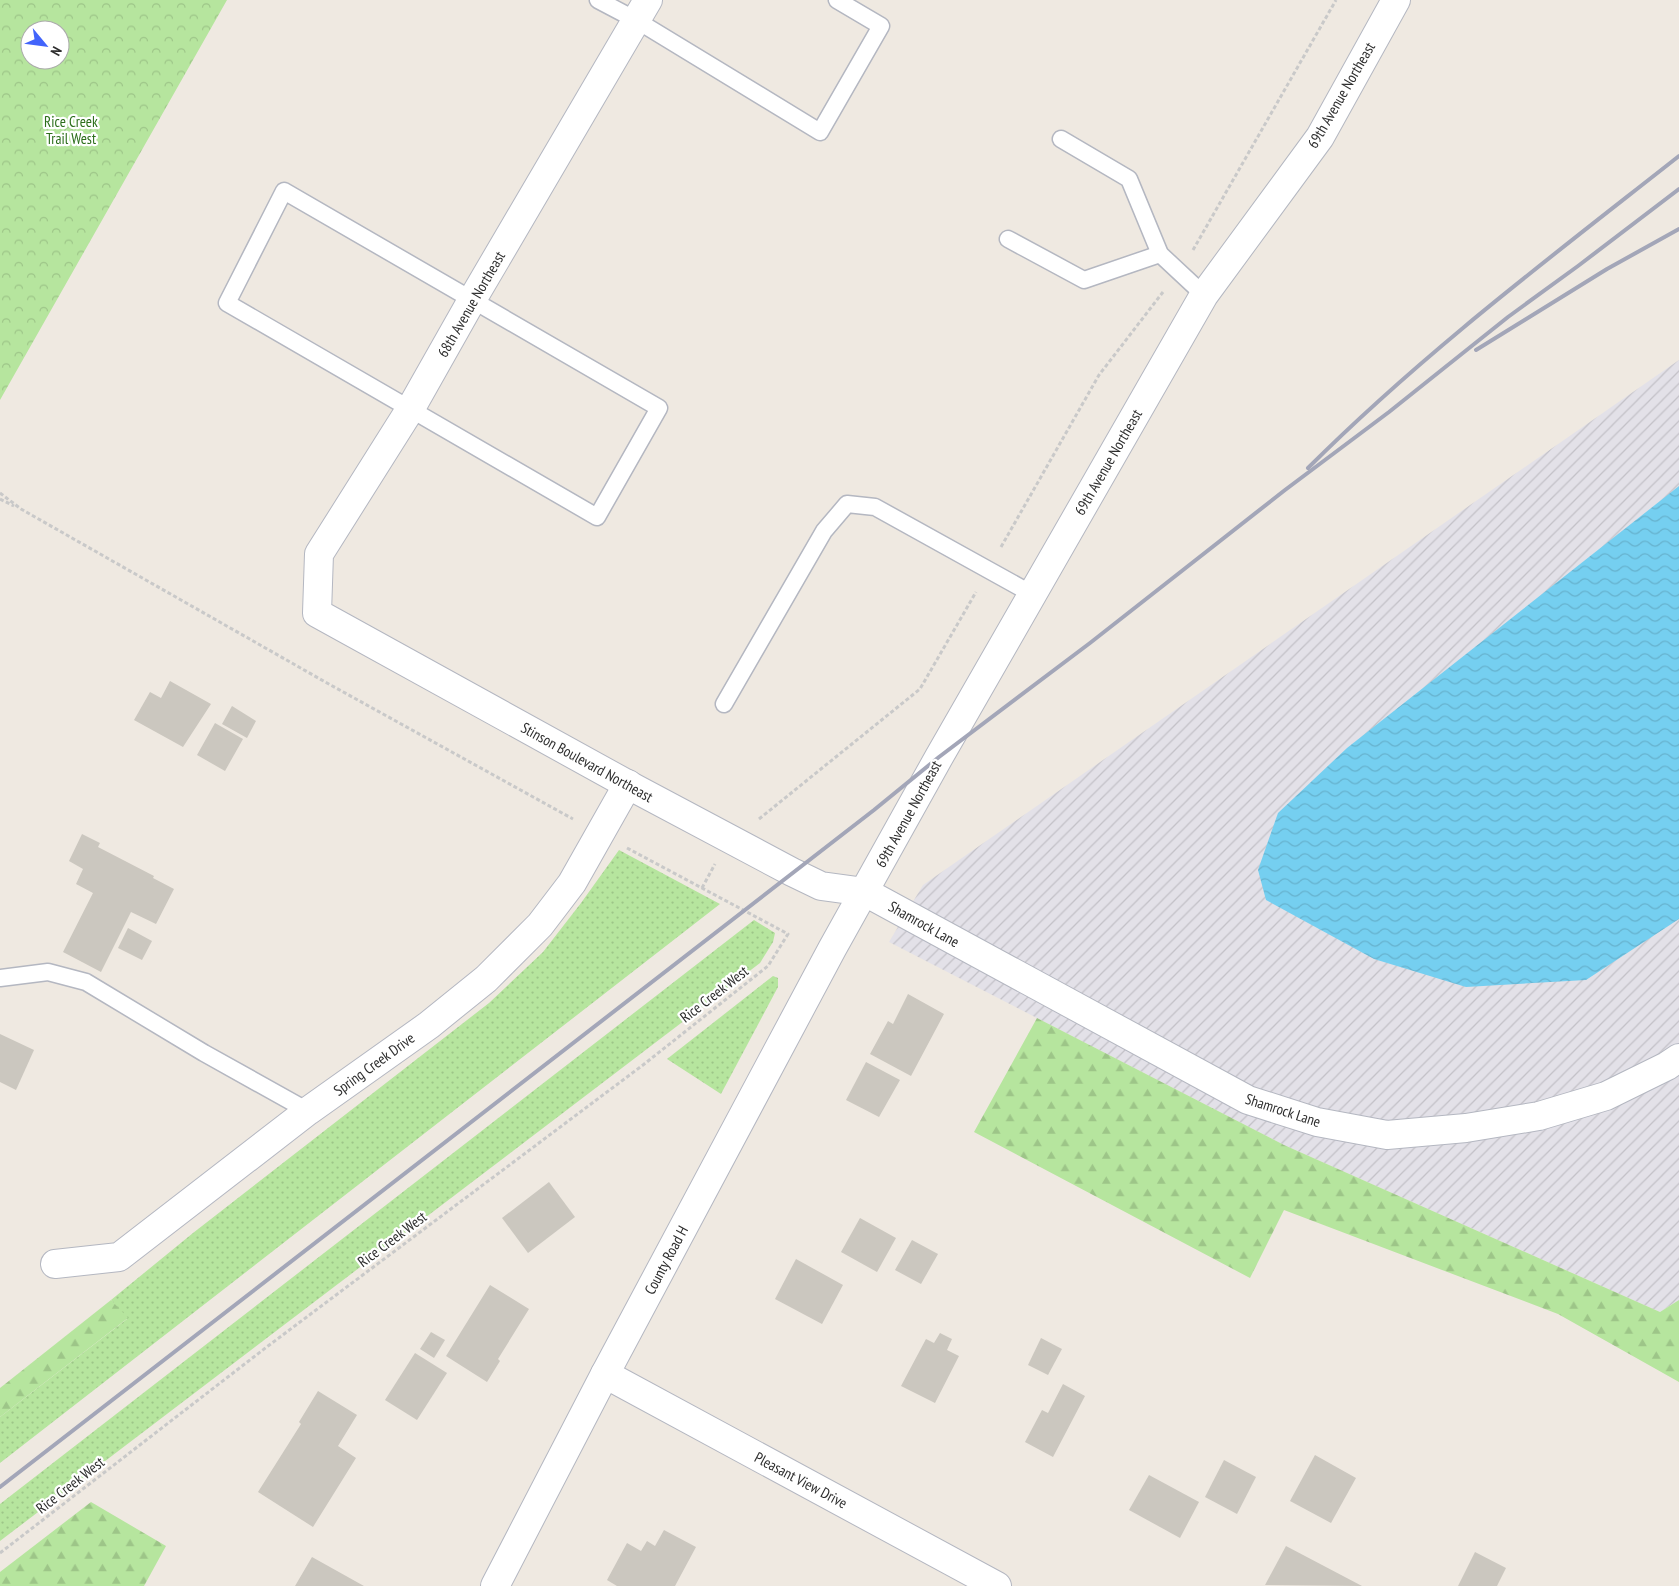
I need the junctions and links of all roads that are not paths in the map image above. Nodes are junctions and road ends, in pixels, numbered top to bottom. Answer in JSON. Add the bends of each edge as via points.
{"nodes":[{"id":1,"x":598,"y":0,"type":"edge"},
{"id":2,"x":837,"y":0,"type":"edge"},
{"id":3,"x":1396,"y":0,"type":"edge"},
{"id":4,"x":642,"y":10,"type":"edge"},
{"id":5,"x":1061,"y":138,"type":"dead end"},
{"id":6,"x":1008,"y":238,"type":"dead end"},
{"id":7,"x":1160,"y":254,"type":"junction"},
{"id":8,"x":1204,"y":295,"type":"junction"},
{"id":9,"x":472,"y":300,"type":"junction"},
{"id":10,"x":411,"y":408,"type":"junction"},
{"id":11,"x":1032,"y":594,"type":"junction"},
{"id":12,"x":317,"y":613,"type":"joint"},
{"id":13,"x":724,"y":704,"type":"dead end"},
{"id":14,"x":628,"y":784,"type":"junction"},
{"id":15,"x":865,"y":892,"type":"junction"},
{"id":16,"x":839,"y":936,"type":"joint"},
{"id":17,"x":0,"y":978,"type":"edge"},
{"id":18,"x":1679,"y":1058,"type":"edge"},
{"id":19,"x":308,"y":1111,"type":"junction"},
{"id":20,"x":55,"y":1264,"type":"dead end"},
{"id":21,"x":605,"y":1374,"type":"junction"},
{"id":22,"x":495,"y":1586,"type":"edge"},
{"id":23,"x":996,"y":1586,"type":"edge"}],
"edges":[{"from":1,"to":4,"type":"lane"},
{"from":2,"to":4,"type":"lane","via":[[882,26],[820,132]]},
{"from":3,"to":8,"type":"street","name":"69th Avenue Northeast","via":[[1320,137]]},
{"from":4,"to":9,"type":"street","name":"68th Avenue Northeast"},
{"from":5,"to":7,"type":"lane","via":[[1129,179]]},
{"from":6,"to":7,"type":"lane","via":[[1084,280]]},
{"from":7,"to":8,"type":"lane"},
{"from":8,"to":11,"type":"street","name":"69th Avenue Northeast"},
{"from":9,"to":10,"type":"street","name":"68th Avenue Northeast"},
{"from":9,"to":10,"type":"lane","via":[[284,191],[227,303]]},
{"from":9,"to":10,"type":"lane","via":[[659,408],[597,517]]},
{"from":10,"to":12,"type":"street","name":"68th Avenue Northeast","via":[[319,554]]},
{"from":11,"to":13,"type":"lane","via":[[875,506],[847,504],[824,531]]},
{"from":11,"to":15,"type":"street","name":"69th Avenue Northeast"},
{"from":12,"to":14,"type":"street","name":"Stinson Boulevard Northeast"},
{"from":14,"to":15,"type":"street","name":"Stinson Boulevard Northeast","via":[[821,886]]},
{"from":14,"to":19,"type":"street","name":"Spring Creek Drive","via":[[572,883],[540,925],[486,979],[429,1025]]},
{"from":15,"to":16,"type":"street","name":"69th Avenue Northeast"},
{"from":15,"to":18,"type":"street","name":"Shamrock Lane","via":[[1248,1100],[1316,1122],[1387,1134],[1466,1128],[1539,1116],[1606,1096]]},
{"from":16,"to":21,"type":"street","name":"County Road H"},
{"from":17,"to":19,"type":"lane","via":[[48,972],[86,982]]},
{"from":19,"to":20,"type":"street","name":"Spring Creek Drive","via":[[119,1257]]},
{"from":21,"to":22,"type":"street","name":"County Road H"},
{"from":21,"to":23,"type":"street","name":"Pleasant View Drive"}]}
